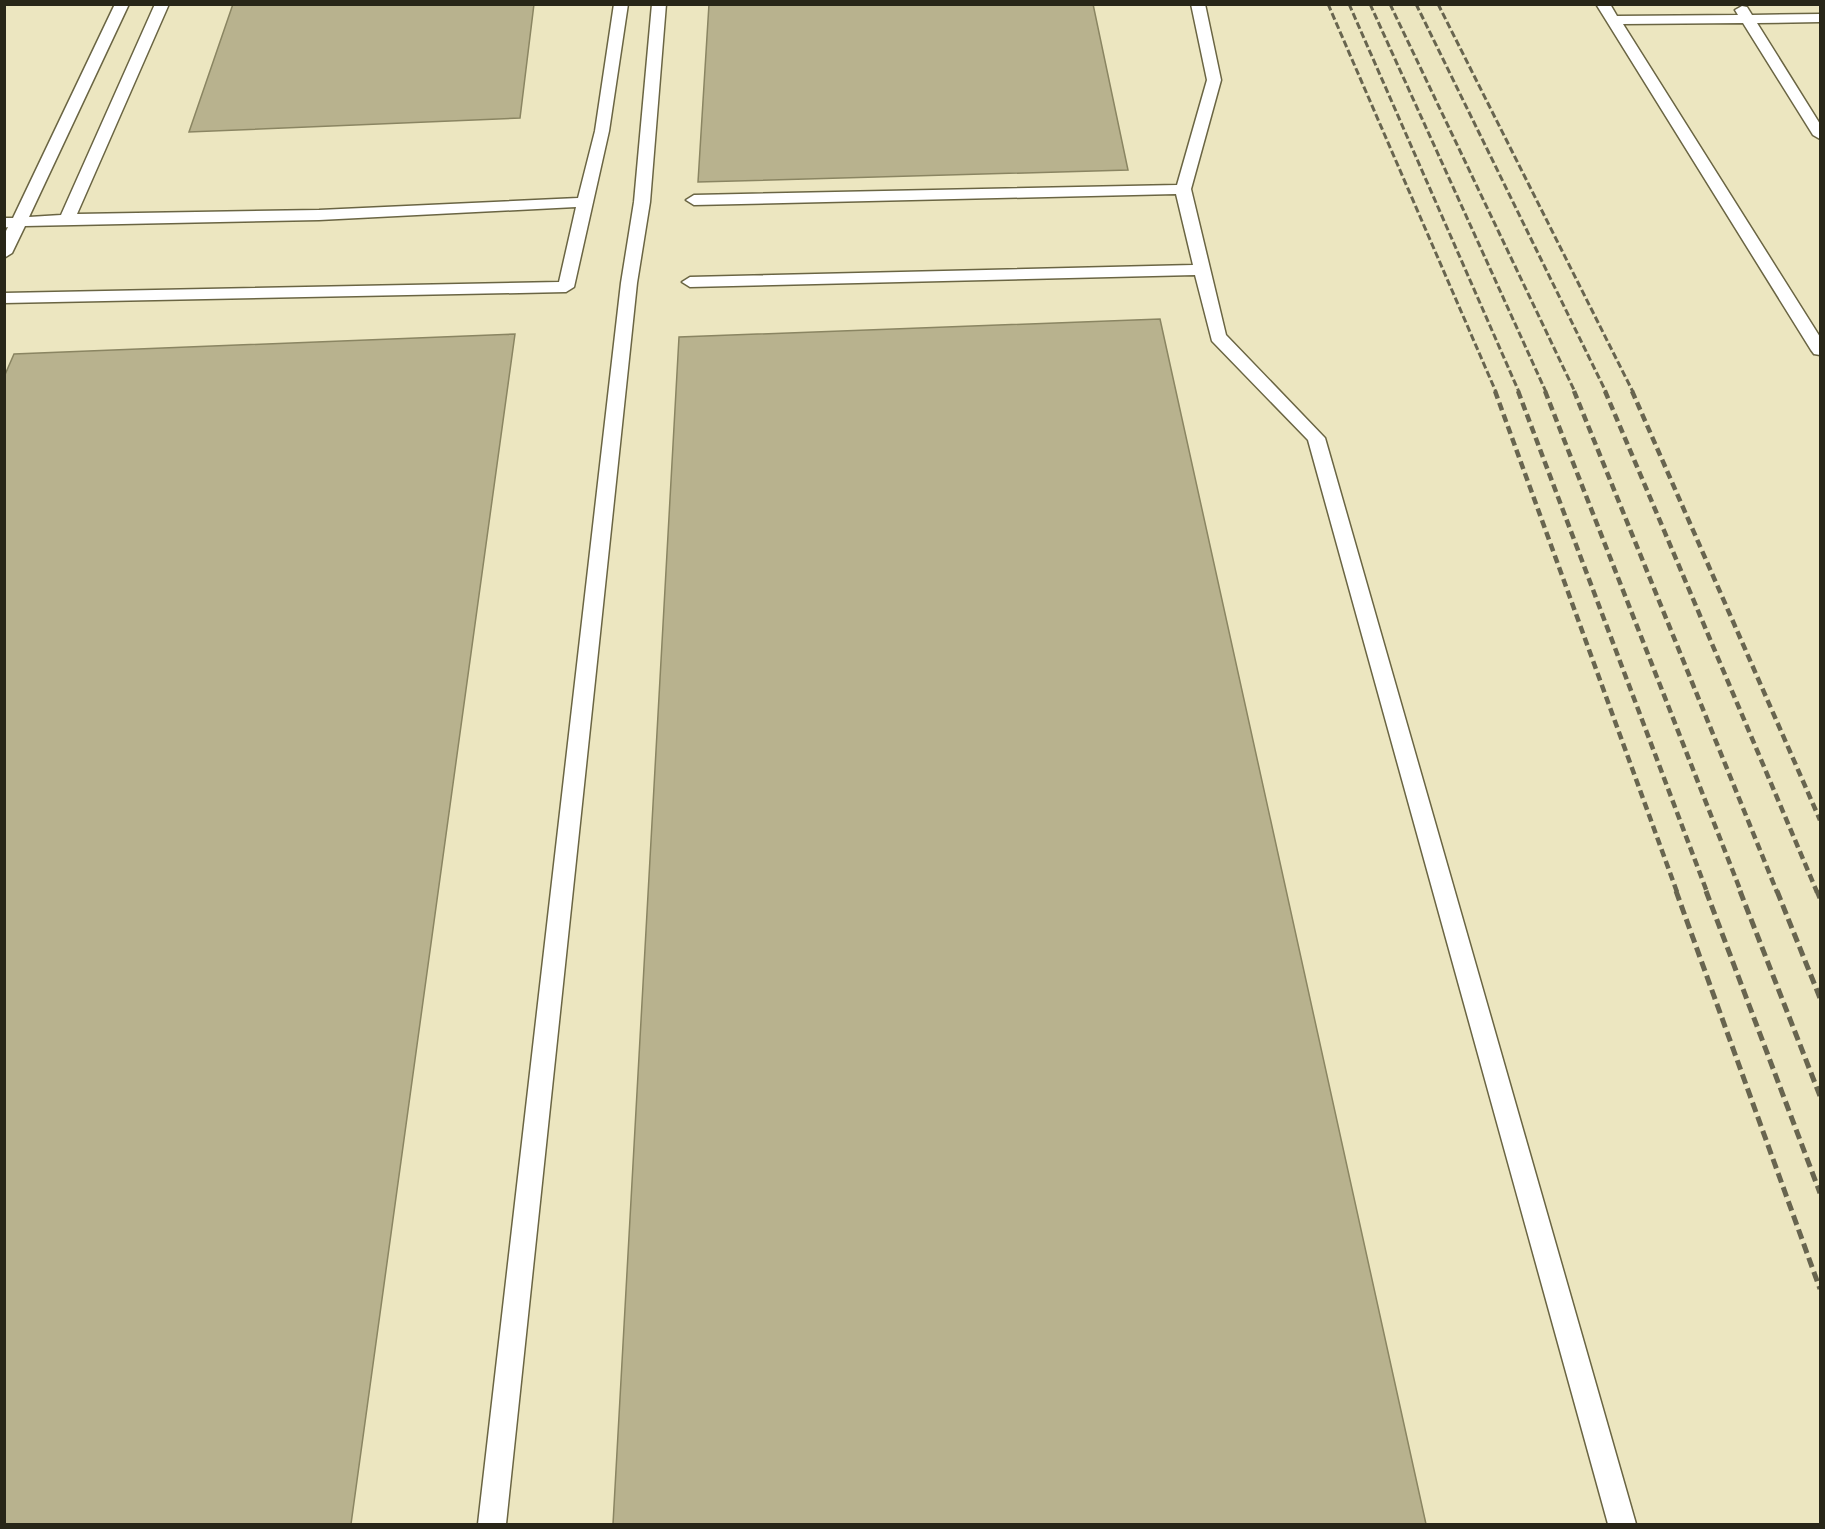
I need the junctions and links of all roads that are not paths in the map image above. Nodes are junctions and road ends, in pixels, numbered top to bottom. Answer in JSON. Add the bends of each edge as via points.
{"nodes":[{"id":1,"x":122,"y":4,"type":"edge"},
{"id":2,"x":162,"y":4,"type":"edge"},
{"id":3,"x":621,"y":4,"type":"edge"},
{"id":4,"x":659,"y":4,"type":"edge"},
{"id":5,"x":1198,"y":4,"type":"edge"},
{"id":6,"x":1603,"y":4,"type":"edge"},
{"id":7,"x":1738,"y":4,"type":"edge"},
{"id":8,"x":1821,"y":18,"type":"edge"},
{"id":9,"x":1748,"y":19,"type":"junction"},
{"id":10,"x":1613,"y":20,"type":"junction"},
{"id":11,"x":1821,"y":135,"type":"edge"},
{"id":12,"x":1183,"y":189,"type":"junction"},
{"id":13,"x":694,"y":200,"type":"dead end"},
{"id":14,"x":585,"y":202,"type":"junction"},
{"id":15,"x":68,"y":219,"type":"junction"},
{"id":16,"x":12,"y":223,"type":"edge"},
{"id":17,"x":4,"y":253,"type":"edge"},
{"id":18,"x":1201,"y":270,"type":"junction"},
{"id":19,"x":690,"y":282,"type":"dead end"},
{"id":20,"x":4,"y":298,"type":"edge"},
{"id":21,"x":1821,"y":350,"type":"edge"},
{"id":22,"x":492,"y":1524,"type":"edge"},
{"id":23,"x":1622,"y":1524,"type":"edge"}],
"edges":[{"from":1,"to":16,"type":"lane"},
{"from":2,"to":15,"type":"lane"},
{"from":3,"to":14,"type":"lane","via":[[602,131]]},
{"from":4,"to":22,"type":"lane","via":[[642,202],[626,307]]},
{"from":5,"to":12,"type":"lane","via":[[1214,80]]},
{"from":6,"to":10,"type":"lane"},
{"from":7,"to":9,"type":"lane"},
{"from":8,"to":9,"type":"lane"},
{"from":9,"to":10,"type":"lane"},
{"from":9,"to":11,"type":"lane"},
{"from":10,"to":21,"type":"lane"},
{"from":12,"to":13,"type":"lane"},
{"from":12,"to":18,"type":"lane"},
{"from":14,"to":15,"type":"lane","via":[[319,215]]},
{"from":14,"to":20,"type":"lane","via":[[566,287]]},
{"from":15,"to":16,"type":"lane"},
{"from":16,"to":17,"type":"lane"},
{"from":18,"to":19,"type":"lane"},
{"from":18,"to":23,"type":"lane","via":[[1218,337],[1316,438]]}]}
